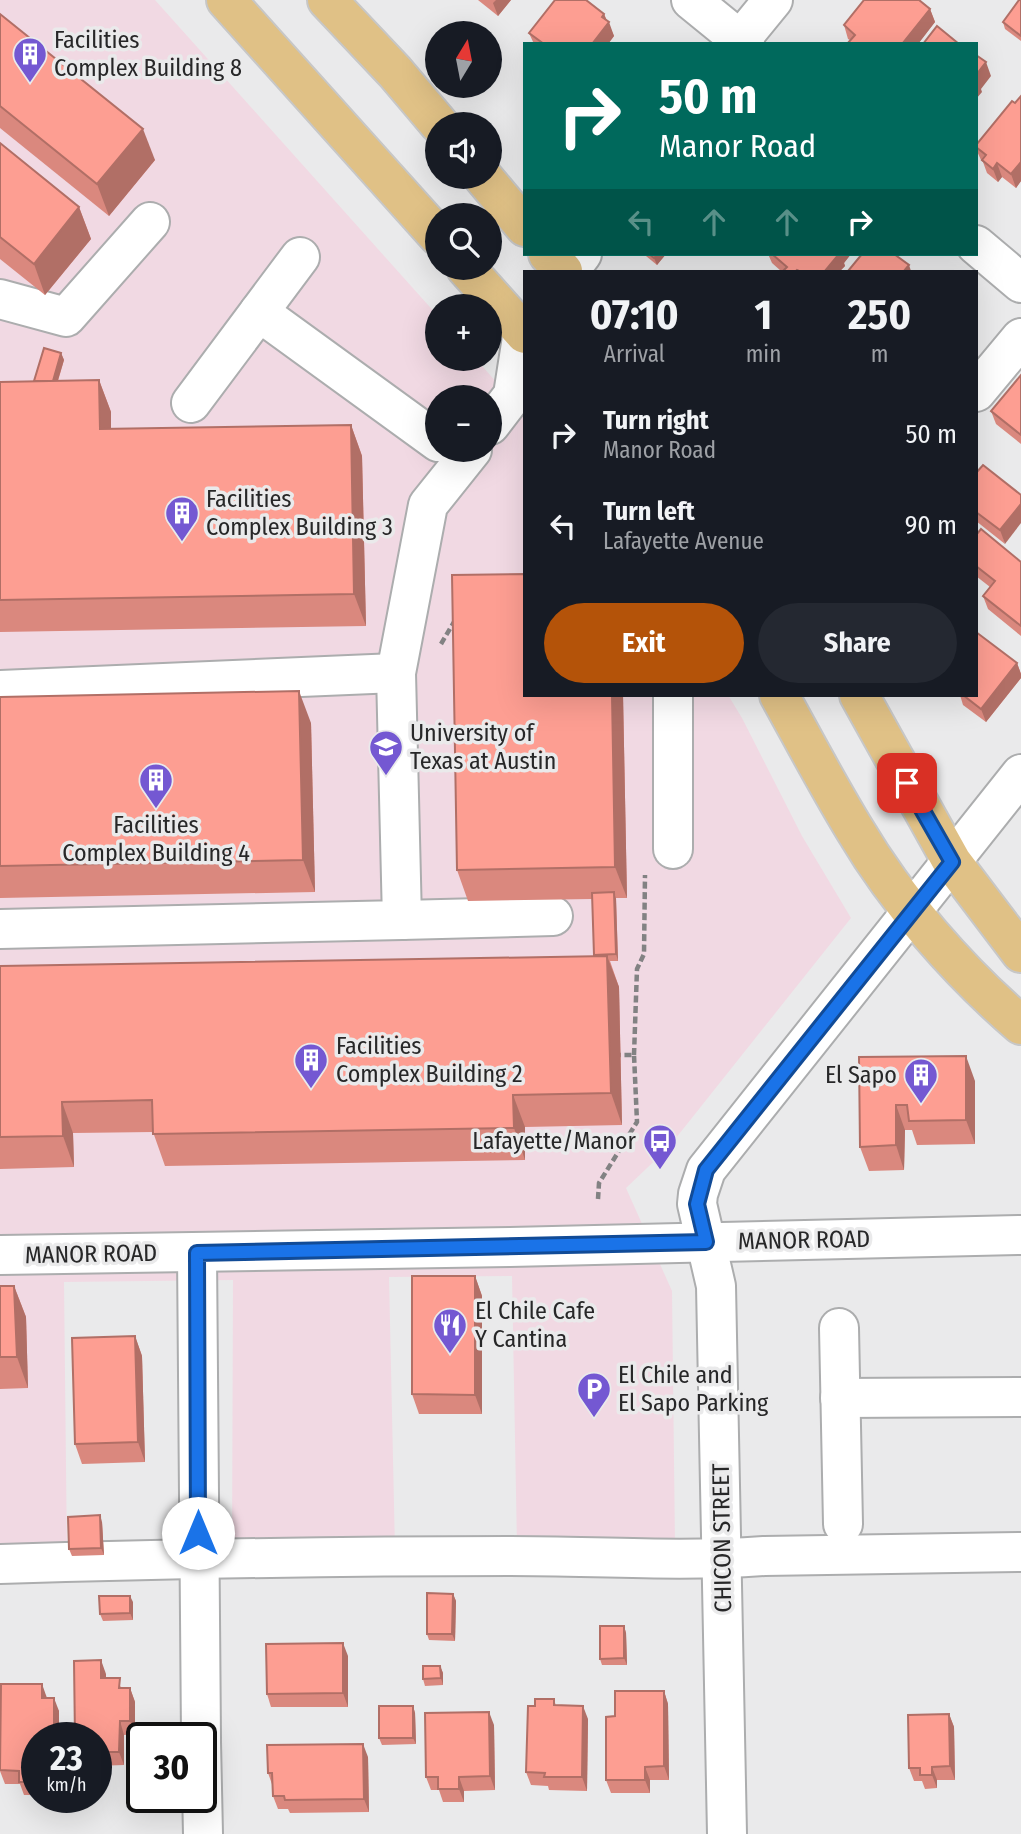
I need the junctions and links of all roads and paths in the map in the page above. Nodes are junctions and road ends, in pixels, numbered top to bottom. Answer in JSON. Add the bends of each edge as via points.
{"nodes":[{"id":1,"x":226,"y":0,"type":"edge"},
{"id":2,"x":327,"y":0,"type":"edge"},
{"id":3,"x":347,"y":0,"type":"edge"},
{"id":4,"x":691,"y":0,"type":"edge"},
{"id":5,"x":773,"y":0,"type":"edge"},
{"id":6,"x":740,"y":42,"type":"edge"},
{"id":7,"x":395,"y":72,"type":"junction"},
{"id":8,"x":429,"y":112,"type":"edge"},
{"id":9,"x":493,"y":189,"type":"edge"},
{"id":10,"x":150,"y":222,"type":"dead end"},
{"id":11,"x":425,"y":222,"type":"edge"},
{"id":12,"x":523,"y":225,"type":"edge"},
{"id":13,"x":978,"y":247,"type":"edge"},
{"id":14,"x":550,"y":256,"type":"edge"},
{"id":15,"x":580,"y":256,"type":"edge"},
{"id":16,"x":300,"y":257,"type":"dead end"},
{"id":17,"x":562,"y":270,"type":"edge"},
{"id":18,"x":570,"y":270,"type":"edge"},
{"id":19,"x":477,"y":280,"type":"edge"},
{"id":20,"x":1021,"y":283,"type":"edge"},
{"id":21,"x":0,"y":299,"type":"edge"},
{"id":22,"x":260,"y":312,"type":"junction"},
{"id":23,"x":523,"y":330,"type":"edge"},
{"id":24,"x":523,"y":337,"type":"edge"},
{"id":25,"x":1021,"y":338,"type":"edge"},
{"id":26,"x":978,"y":390,"type":"edge"},
{"id":27,"x":191,"y":403,"type":"dead end"},
{"id":28,"x":502,"y":409,"type":"edge"},
{"id":29,"x":425,"y":430,"type":"edge"},
{"id":30,"x":450,"y":462,"type":"edge"},
{"id":31,"x":396,"y":673,"type":"junction"},
{"id":32,"x":0,"y":690,"type":"edge"},
{"id":33,"x":673,"y":697,"type":"edge"},
{"id":34,"x":780,"y":697,"type":"edge"},
{"id":35,"x":860,"y":697,"type":"edge"},
{"id":36,"x":1021,"y":774,"type":"edge"},
{"id":37,"x":673,"y":849,"type":"dead end"},
{"id":38,"x":952,"y":862,"type":"junction"},
{"id":39,"x":911,"y":911,"type":"junction"},
{"id":40,"x":553,"y":915,"type":"dead end"},
{"id":41,"x":402,"y":920,"type":"junction"},
{"id":42,"x":0,"y":929,"type":"edge"},
{"id":43,"x":1021,"y":953,"type":"edge"},
{"id":44,"x":1021,"y":1025,"type":"edge"},
{"id":45,"x":620,"y":1055,"type":"dead end"},
{"id":46,"x":598,"y":1199,"type":"dead end"},
{"id":47,"x":1021,"y":1235,"type":"edge"},
{"id":48,"x":706,"y":1242,"type":"junction"},
{"id":49,"x":197,"y":1253,"type":"junction"},
{"id":50,"x":0,"y":1255,"type":"edge"},
{"id":51,"x":839,"y":1328,"type":"dead end"},
{"id":52,"x":1021,"y":1397,"type":"edge"},
{"id":53,"x":840,"y":1398,"type":"junction"},
{"id":54,"x":843,"y":1524,"type":"dead end"},
{"id":55,"x":1021,"y":1552,"type":"edge"},
{"id":56,"x":198,"y":1558,"type":"junction"},
{"id":57,"x":723,"y":1559,"type":"junction"},
{"id":58,"x":0,"y":1564,"type":"edge"},
{"id":59,"x":201,"y":1722,"type":"edge"},
{"id":60,"x":203,"y":1813,"type":"edge"},
{"id":61,"x":203,"y":1834,"type":"edge"},
{"id":62,"x":727,"y":1834,"type":"edge"}],
"edges":[{"from":1,"to":11,"type":"main road"},
{"from":2,"to":7,"type":"main road"},
{"from":3,"to":7,"type":"main road"},
{"from":4,"to":6,"type":"street"},
{"from":5,"to":6,"type":"street"},
{"from":7,"to":8,"type":"main road"},
{"from":9,"to":12,"type":"main road"},
{"from":10,"to":21,"type":"street","via":[[66,317]]},
{"from":13,"to":20,"type":"street"},
{"from":14,"to":17,"type":"main road"},
{"from":15,"to":18,"type":"street"},
{"from":16,"to":22,"type":"street"},
{"from":19,"to":23,"type":"main road"},
{"from":22,"to":27,"type":"street"},
{"from":22,"to":29,"type":"street"},
{"from":24,"to":28,"type":"street","via":[[513,395]]},
{"from":25,"to":26,"type":"street"},
{"from":30,"to":31,"type":"street","via":[[428,505]]},
{"from":31,"to":32,"type":"street"},
{"from":31,"to":41,"type":"street"},
{"from":33,"to":37,"type":"street"},
{"from":34,"to":39,"type":"main road","via":[[856,832]]},
{"from":35,"to":38,"type":"main road"},
{"from":36,"to":38,"type":"street","name":"CHICON STREET"},
{"from":38,"to":39,"type":"street","name":"CHICON STREET"},
{"from":38,"to":43,"type":"main road"},
{"from":39,"to":44,"type":"main road","via":[[987,996]]},
{"from":39,"to":48,"type":"street","name":"CHICON STREET","via":[[706,1170],[697,1204]]},
{"from":40,"to":41,"type":"street"},
{"from":41,"to":42,"type":"street"},
{"from":45,"to":46,"type":"path","via":[[634,1055],[637,1122],[599,1183]]},
{"from":47,"to":48,"type":"street","name":"MANOR ROAD"},
{"from":48,"to":49,"type":"street","name":"MANOR ROAD"},
{"from":48,"to":57,"type":"street","name":"CHICON STREET","via":[[716,1286]]},
{"from":49,"to":50,"type":"street","name":"MANOR ROAD"},
{"from":49,"to":56,"type":"street"},
{"from":51,"to":53,"type":"street"},
{"from":52,"to":53,"type":"street"},
{"from":53,"to":54,"type":"street"},
{"from":55,"to":57,"type":"street"},
{"from":56,"to":57,"type":"street"},
{"from":56,"to":58,"type":"street"},
{"from":56,"to":59,"type":"street"},
{"from":57,"to":62,"type":"street","name":"CHICON STREET"},
{"from":60,"to":61,"type":"street"}]}
